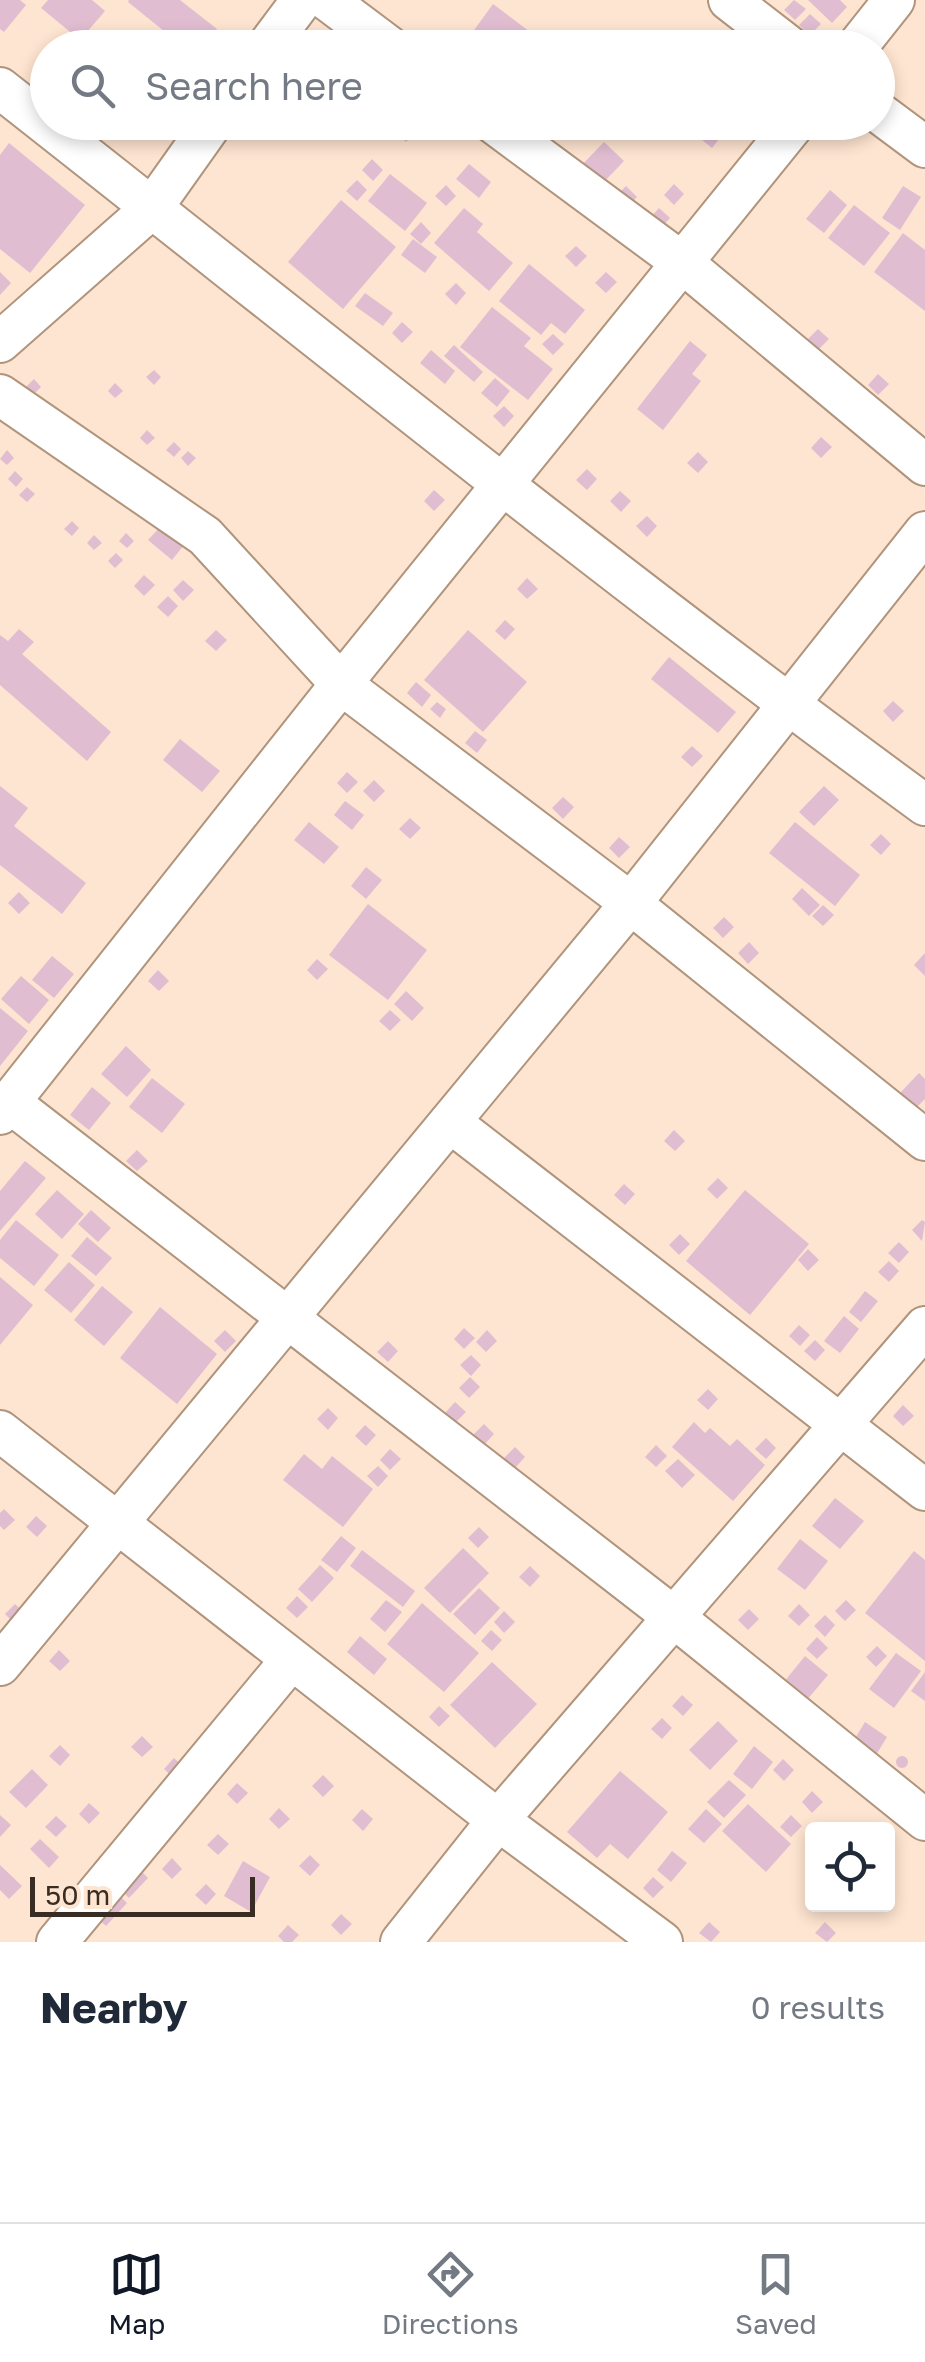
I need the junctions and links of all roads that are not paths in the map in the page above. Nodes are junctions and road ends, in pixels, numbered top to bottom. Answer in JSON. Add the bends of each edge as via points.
{"nodes":[{"id":1,"x":302,"y":0,"type":"edge"},
{"id":2,"x":326,"y":0,"type":"edge"},
{"id":3,"x":730,"y":0,"type":"edge"},
{"id":4,"x":894,"y":0,"type":"edge"},
{"id":5,"x":280,"y":30,"type":"edge"},
{"id":6,"x":367,"y":30,"type":"edge"},
{"id":7,"x":768,"y":30,"type":"edge"},
{"id":8,"x":870,"y":30,"type":"edge"},
{"id":9,"x":0,"y":88,"type":"edge"},
{"id":10,"x":30,"y":112,"type":"edge"},
{"id":11,"x":895,"y":125,"type":"edge"},
{"id":12,"x":66,"y":140,"type":"edge"},
{"id":13,"x":199,"y":140,"type":"edge"},
{"id":14,"x":516,"y":140,"type":"edge"},
{"id":15,"x":782,"y":140,"type":"edge"},
{"id":16,"x":925,"y":147,"type":"edge"},
{"id":17,"x":152,"y":208,"type":"junction"},
{"id":18,"x":684,"y":264,"type":"junction"},
{"id":19,"x":0,"y":342,"type":"edge"},
{"id":20,"x":0,"y":395,"type":"edge"},
{"id":21,"x":925,"y":465,"type":"edge"},
{"id":22,"x":502,"y":485,"type":"junction"},
{"id":23,"x":925,"y":532,"type":"edge"},
{"id":24,"x":341,"y":684,"type":"junction"},
{"id":25,"x":788,"y":704,"type":"junction"},
{"id":26,"x":925,"y":804,"type":"edge"},
{"id":27,"x":631,"y":903,"type":"junction"},
{"id":28,"x":5,"y":1108,"type":"edge"},
{"id":29,"x":450,"y":1122,"type":"junction"},
{"id":30,"x":925,"y":1140,"type":"edge"},
{"id":31,"x":288,"y":1319,"type":"junction"},
{"id":32,"x":925,"y":1328,"type":"edge"},
{"id":33,"x":842,"y":1425,"type":"junction"},
{"id":34,"x":0,"y":1431,"type":"edge"},
{"id":35,"x":925,"y":1490,"type":"edge"},
{"id":36,"x":118,"y":1525,"type":"junction"},
{"id":37,"x":674,"y":1618,"type":"junction"},
{"id":38,"x":292,"y":1660,"type":"junction"},
{"id":39,"x":0,"y":1665,"type":"edge"},
{"id":40,"x":498,"y":1820,"type":"junction"},
{"id":41,"x":925,"y":1820,"type":"edge"},
{"id":42,"x":58,"y":1942,"type":"edge"},
{"id":43,"x":401,"y":1942,"type":"edge"},
{"id":44,"x":662,"y":1942,"type":"edge"}],
"edges":[{"from":1,"to":5,"type":"street"},
{"from":2,"to":6,"type":"street"},
{"from":3,"to":7,"type":"street"},
{"from":4,"to":8,"type":"street"},
{"from":9,"to":10,"type":"street"},
{"from":11,"to":16,"type":"street"},
{"from":12,"to":17,"type":"street"},
{"from":13,"to":17,"type":"street"},
{"from":14,"to":18,"type":"street"},
{"from":15,"to":18,"type":"street"},
{"from":17,"to":19,"type":"street"},
{"from":17,"to":22,"type":"street"},
{"from":18,"to":21,"type":"street"},
{"from":18,"to":22,"type":"street"},
{"from":20,"to":24,"type":"street","via":[[205,536]]},
{"from":22,"to":24,"type":"street"},
{"from":22,"to":25,"type":"street"},
{"from":23,"to":25,"type":"street"},
{"from":24,"to":27,"type":"street"},
{"from":24,"to":28,"type":"street"},
{"from":25,"to":26,"type":"street"},
{"from":25,"to":27,"type":"street"},
{"from":27,"to":29,"type":"street"},
{"from":27,"to":30,"type":"street"},
{"from":28,"to":31,"type":"street"},
{"from":29,"to":31,"type":"street"},
{"from":29,"to":33,"type":"street"},
{"from":31,"to":36,"type":"street"},
{"from":31,"to":37,"type":"street"},
{"from":32,"to":33,"type":"street"},
{"from":33,"to":35,"type":"street"},
{"from":33,"to":37,"type":"street"},
{"from":34,"to":36,"type":"street"},
{"from":36,"to":38,"type":"street"},
{"from":36,"to":39,"type":"street"},
{"from":37,"to":40,"type":"street"},
{"from":37,"to":41,"type":"street"},
{"from":38,"to":40,"type":"street"},
{"from":38,"to":42,"type":"street"},
{"from":40,"to":43,"type":"street"},
{"from":40,"to":44,"type":"street"}]}
